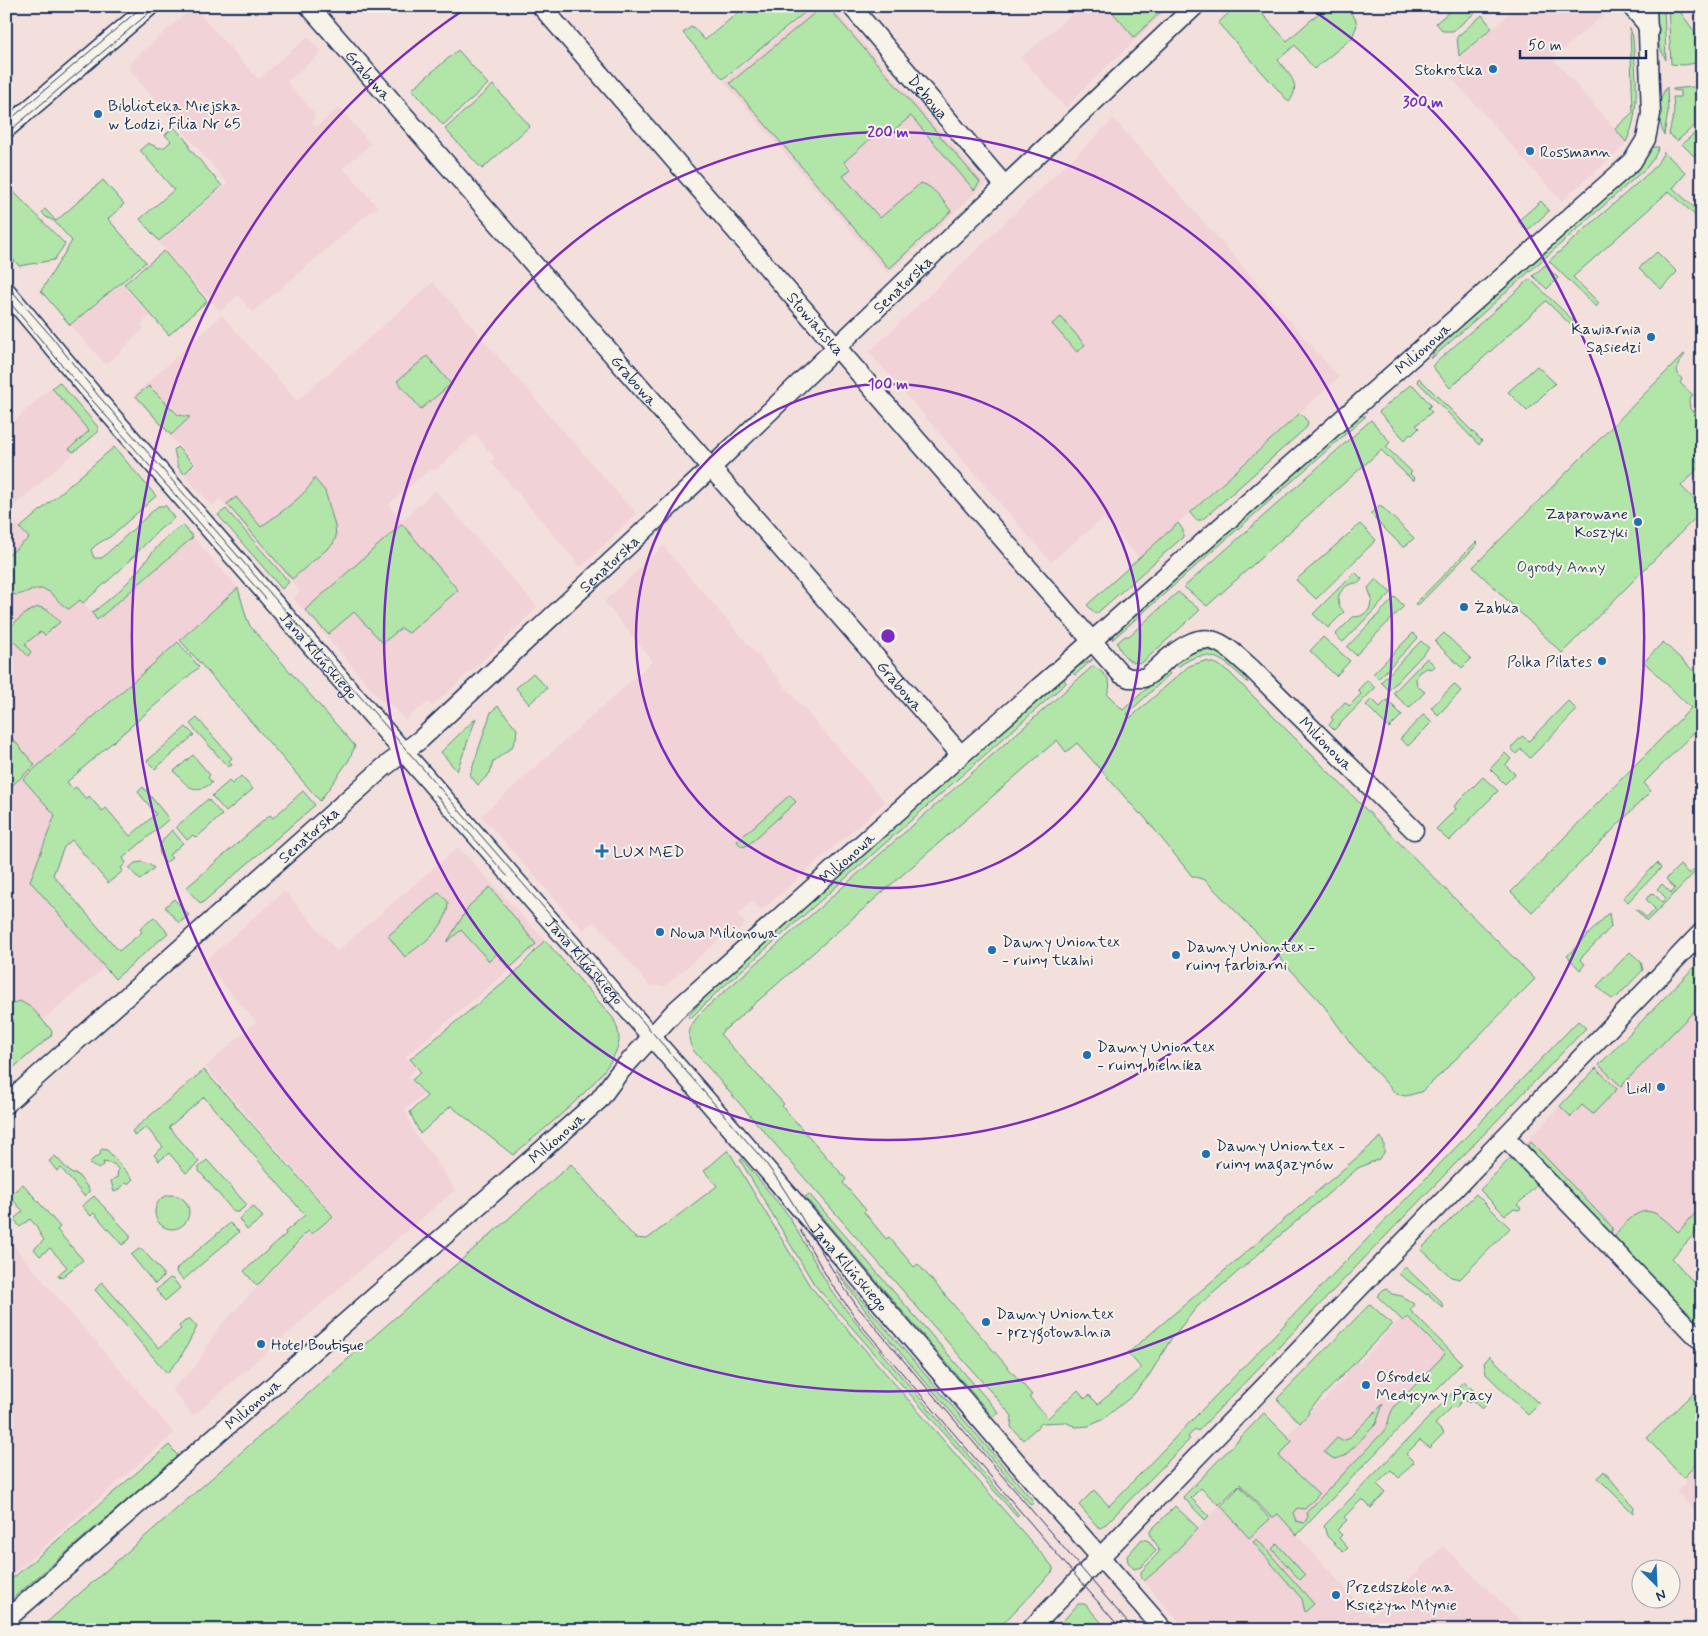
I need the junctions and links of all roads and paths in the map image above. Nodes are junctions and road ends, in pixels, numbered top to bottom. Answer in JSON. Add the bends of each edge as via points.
{"nodes":[{"id":1,"x":150,"y":6,"type":"edge"},
{"id":2,"x":309,"y":6,"type":"edge"},
{"id":3,"x":541,"y":6,"type":"edge"},
{"id":4,"x":851,"y":6,"type":"edge"},
{"id":5,"x":1631,"y":6,"type":"edge"},
{"id":6,"x":1647,"y":6,"type":"edge"},
{"id":7,"x":1194,"y":7,"type":"edge"},
{"id":8,"x":1648,"y":30,"type":"junction"},
{"id":9,"x":6,"y":130,"type":"edge"},
{"id":10,"x":1005,"y":186,"type":"junction"},
{"id":11,"x":6,"y":291,"type":"edge"},
{"id":12,"x":837,"y":348,"type":"junction"},
{"id":13,"x":711,"y":468,"type":"junction"},
{"id":14,"x":1092,"y":640,"type":"junction"},
{"id":15,"x":404,"y":752,"type":"junction"},
{"id":16,"x":961,"y":755,"type":"junction"},
{"id":17,"x":1414,"y":830,"type":"dead end"},
{"id":18,"x":1702,"y":932,"type":"edge"},
{"id":19,"x":652,"y":1036,"type":"junction"},
{"id":20,"x":6,"y":1104,"type":"edge"},
{"id":21,"x":1505,"y":1137,"type":"junction"},
{"id":22,"x":1702,"y":1342,"type":"edge"},
{"id":23,"x":1100,"y":1557,"type":"junction"},
{"id":24,"x":6,"y":1620,"type":"edge"},
{"id":25,"x":1030,"y":1630,"type":"edge"},
{"id":26,"x":1164,"y":1630,"type":"edge"}],
"edges":[{"from":1,"to":9,"type":"street"},
{"from":2,"to":13,"type":"street","name":"Grabowa"},
{"from":3,"to":12,"type":"street","name":"Słowiańska"},
{"from":4,"to":10,"type":"street","name":"Dębowa"},
{"from":5,"to":8,"type":"street"},
{"from":6,"to":8,"type":"street","name":"Milionowa"},
{"from":7,"to":10,"type":"street","name":"Senatorska"},
{"from":8,"to":14,"type":"street","name":"Milionowa","via":[[1650,123],[1642,147],[1632,162]]},
{"from":10,"to":12,"type":"street","name":"Senatorska"},
{"from":11,"to":15,"type":"street","name":"Jana Kilińskiego"},
{"from":12,"to":13,"type":"street","name":"Senatorska"},
{"from":12,"to":14,"type":"street","name":"Słowiańska"},
{"from":13,"to":15,"type":"street","name":"Senatorska"},
{"from":13,"to":16,"type":"street","name":"Grabowa"},
{"from":14,"to":16,"type":"street","name":"Milionowa"},
{"from":14,"to":17,"type":"street","name":"Milionowa","via":[[1121,674],[1137,679],[1150,675],[1180,648],[1194,641],[1211,640],[1226,645]]},
{"from":15,"to":19,"type":"street","name":"Jana Kilińskiego"},
{"from":15,"to":20,"type":"street","name":"Senatorska"},
{"from":16,"to":19,"type":"street","name":"Milionowa","via":[[675,1011]]},
{"from":18,"to":21,"type":"street"},
{"from":19,"to":23,"type":"street","name":"Jana Kilińskiego"},
{"from":19,"to":24,"type":"street","name":"Milionowa","via":[[600,1100]]},
{"from":21,"to":22,"type":"street"},
{"from":21,"to":23,"type":"street"},
{"from":23,"to":25,"type":"street"},
{"from":23,"to":26,"type":"street","name":"Jana Kilińskiego"}]}
